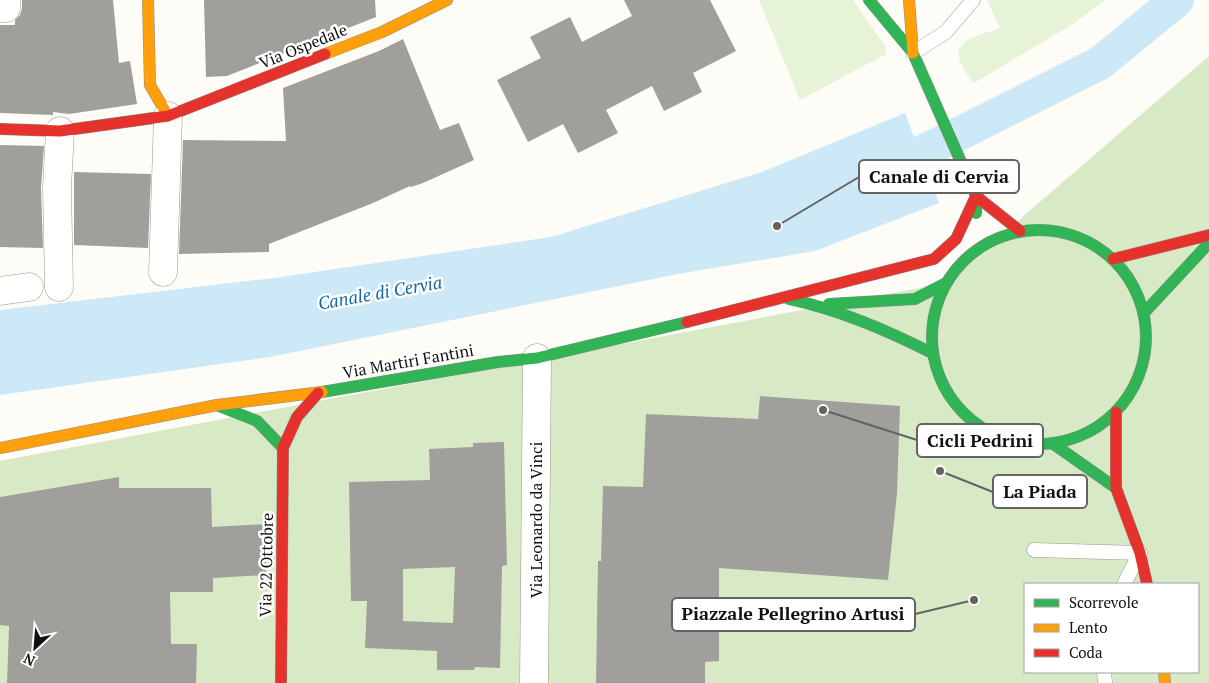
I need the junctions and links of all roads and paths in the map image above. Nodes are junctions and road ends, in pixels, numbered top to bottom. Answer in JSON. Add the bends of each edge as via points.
{"nodes":[{"id":1,"x":6,"y":0,"type":"edge"},
{"id":2,"x":148,"y":0,"type":"edge"},
{"id":3,"x":447,"y":0,"type":"edge"},
{"id":4,"x":869,"y":0,"type":"edge"},
{"id":5,"x":909,"y":0,"type":"edge"},
{"id":6,"x":973,"y":0,"type":"edge"},
{"id":7,"x":0,"y":8,"type":"edge"},
{"id":8,"x":392,"y":16,"type":"dead end"},
{"id":9,"x":382,"y":32,"type":"junction"},
{"id":10,"x":913,"y":53,"type":"junction"},
{"id":11,"x":168,"y":116,"type":"junction"},
{"id":12,"x":0,"y":129,"type":"edge"},
{"id":13,"x":60,"y":131,"type":"junction"},
{"id":14,"x":976,"y":196,"type":"junction"},
{"id":15,"x":976,"y":223,"type":"dead end"},
{"id":16,"x":1020,"y":231,"type":"junction"},
{"id":17,"x":1209,"y":235,"type":"edge"},
{"id":18,"x":1209,"y":243,"type":"edge"},
{"id":19,"x":1113,"y":259,"type":"junction"},
{"id":20,"x":163,"y":272,"type":"dead end"},
{"id":21,"x":946,"y":283,"type":"junction"},
{"id":22,"x":28,"y":287,"type":"dead end"},
{"id":23,"x":59,"y":287,"type":"dead end"},
{"id":24,"x":0,"y":291,"type":"edge"},
{"id":25,"x":785,"y":298,"type":"junction"},
{"id":26,"x":819,"y":304,"type":"junction"},
{"id":27,"x":1144,"y":313,"type":"junction"},
{"id":28,"x":932,"y":352,"type":"junction"},
{"id":29,"x":537,"y":358,"type":"junction"},
{"id":30,"x":318,"y":393,"type":"junction"},
{"id":31,"x":217,"y":405,"type":"junction"},
{"id":32,"x":1116,"y":412,"type":"junction"},
{"id":33,"x":1052,"y":443,"type":"junction"},
{"id":34,"x":0,"y":448,"type":"edge"},
{"id":35,"x":283,"y":448,"type":"junction"},
{"id":36,"x":1116,"y":488,"type":"junction"},
{"id":37,"x":1034,"y":550,"type":"dead end"},
{"id":38,"x":1140,"y":553,"type":"junction"},
{"id":39,"x":1125,"y":583,"type":"edge"},
{"id":40,"x":1147,"y":583,"type":"edge"},
{"id":41,"x":281,"y":683,"type":"edge"},
{"id":42,"x":534,"y":683,"type":"edge"}],
"edges":[{"from":1,"to":7,"type":"street","via":[[6,8]]},
{"from":2,"to":11,"type":"street","via":[[150,86]]},
{"from":3,"to":9,"type":"street","name":"Via Ospedale"},
{"from":4,"to":10,"type":"street"},
{"from":5,"to":10,"type":"street"},
{"from":6,"to":10,"type":"lane","via":[[946,32]]},
{"from":8,"to":9,"type":"street"},
{"from":9,"to":11,"type":"street","name":"Via Ospedale"},
{"from":10,"to":14,"type":"street"},
{"from":11,"to":13,"type":"street","name":"Via Ospedale"},
{"from":11,"to":20,"type":"street"},
{"from":12,"to":13,"type":"street","name":"Via Ospedale"},
{"from":13,"to":23,"type":"street","via":[[57,188]]},
{"from":14,"to":15,"type":"street"},
{"from":14,"to":16,"type":"street"},
{"from":14,"to":25,"type":"street","via":[[956,239],[934,259]]},
{"from":16,"to":19,"type":"street","via":[[1054,231],[1085,241]]},
{"from":16,"to":21,"type":"street","via":[[976,245]]},
{"from":17,"to":19,"type":"street"},
{"from":18,"to":27,"type":"street"},
{"from":19,"to":27,"type":"street","via":[[1132,284]]},
{"from":21,"to":26,"type":"street","via":[[916,299]]},
{"from":21,"to":28,"type":"street","via":[[933,316]]},
{"from":22,"to":24,"type":"street"},
{"from":25,"to":26,"type":"street","name":"Via Martiri Fantini"},
{"from":25,"to":29,"type":"street","name":"Via Martiri Fantini"},
{"from":26,"to":28,"type":"street"},
{"from":27,"to":32,"type":"street","via":[[1144,357],[1136,383]]},
{"from":28,"to":33,"type":"street","via":[[942,384],[961,411],[988,432],[1019,443]]},
{"from":29,"to":30,"type":"street","name":"Via Martiri Fantini"},
{"from":29,"to":42,"type":"street","name":"Via Leonardo da Vinci"},
{"from":30,"to":31,"type":"street","name":"Via Martiri Fantini"},
{"from":30,"to":35,"type":"street","name":"Via 22 Ottobre","via":[[297,417]]},
{"from":31,"to":34,"type":"street","name":"Via Martiri Fantini"},
{"from":31,"to":35,"type":"street","via":[[257,421]]},
{"from":32,"to":33,"type":"street","via":[[1087,433]]},
{"from":32,"to":36,"type":"street"},
{"from":33,"to":36,"type":"street"},
{"from":35,"to":41,"type":"street","name":"Via 22 Ottobre"},
{"from":36,"to":38,"type":"street"},
{"from":37,"to":38,"type":"lane"},
{"from":38,"to":39,"type":"lane"},
{"from":38,"to":40,"type":"street"}]}
